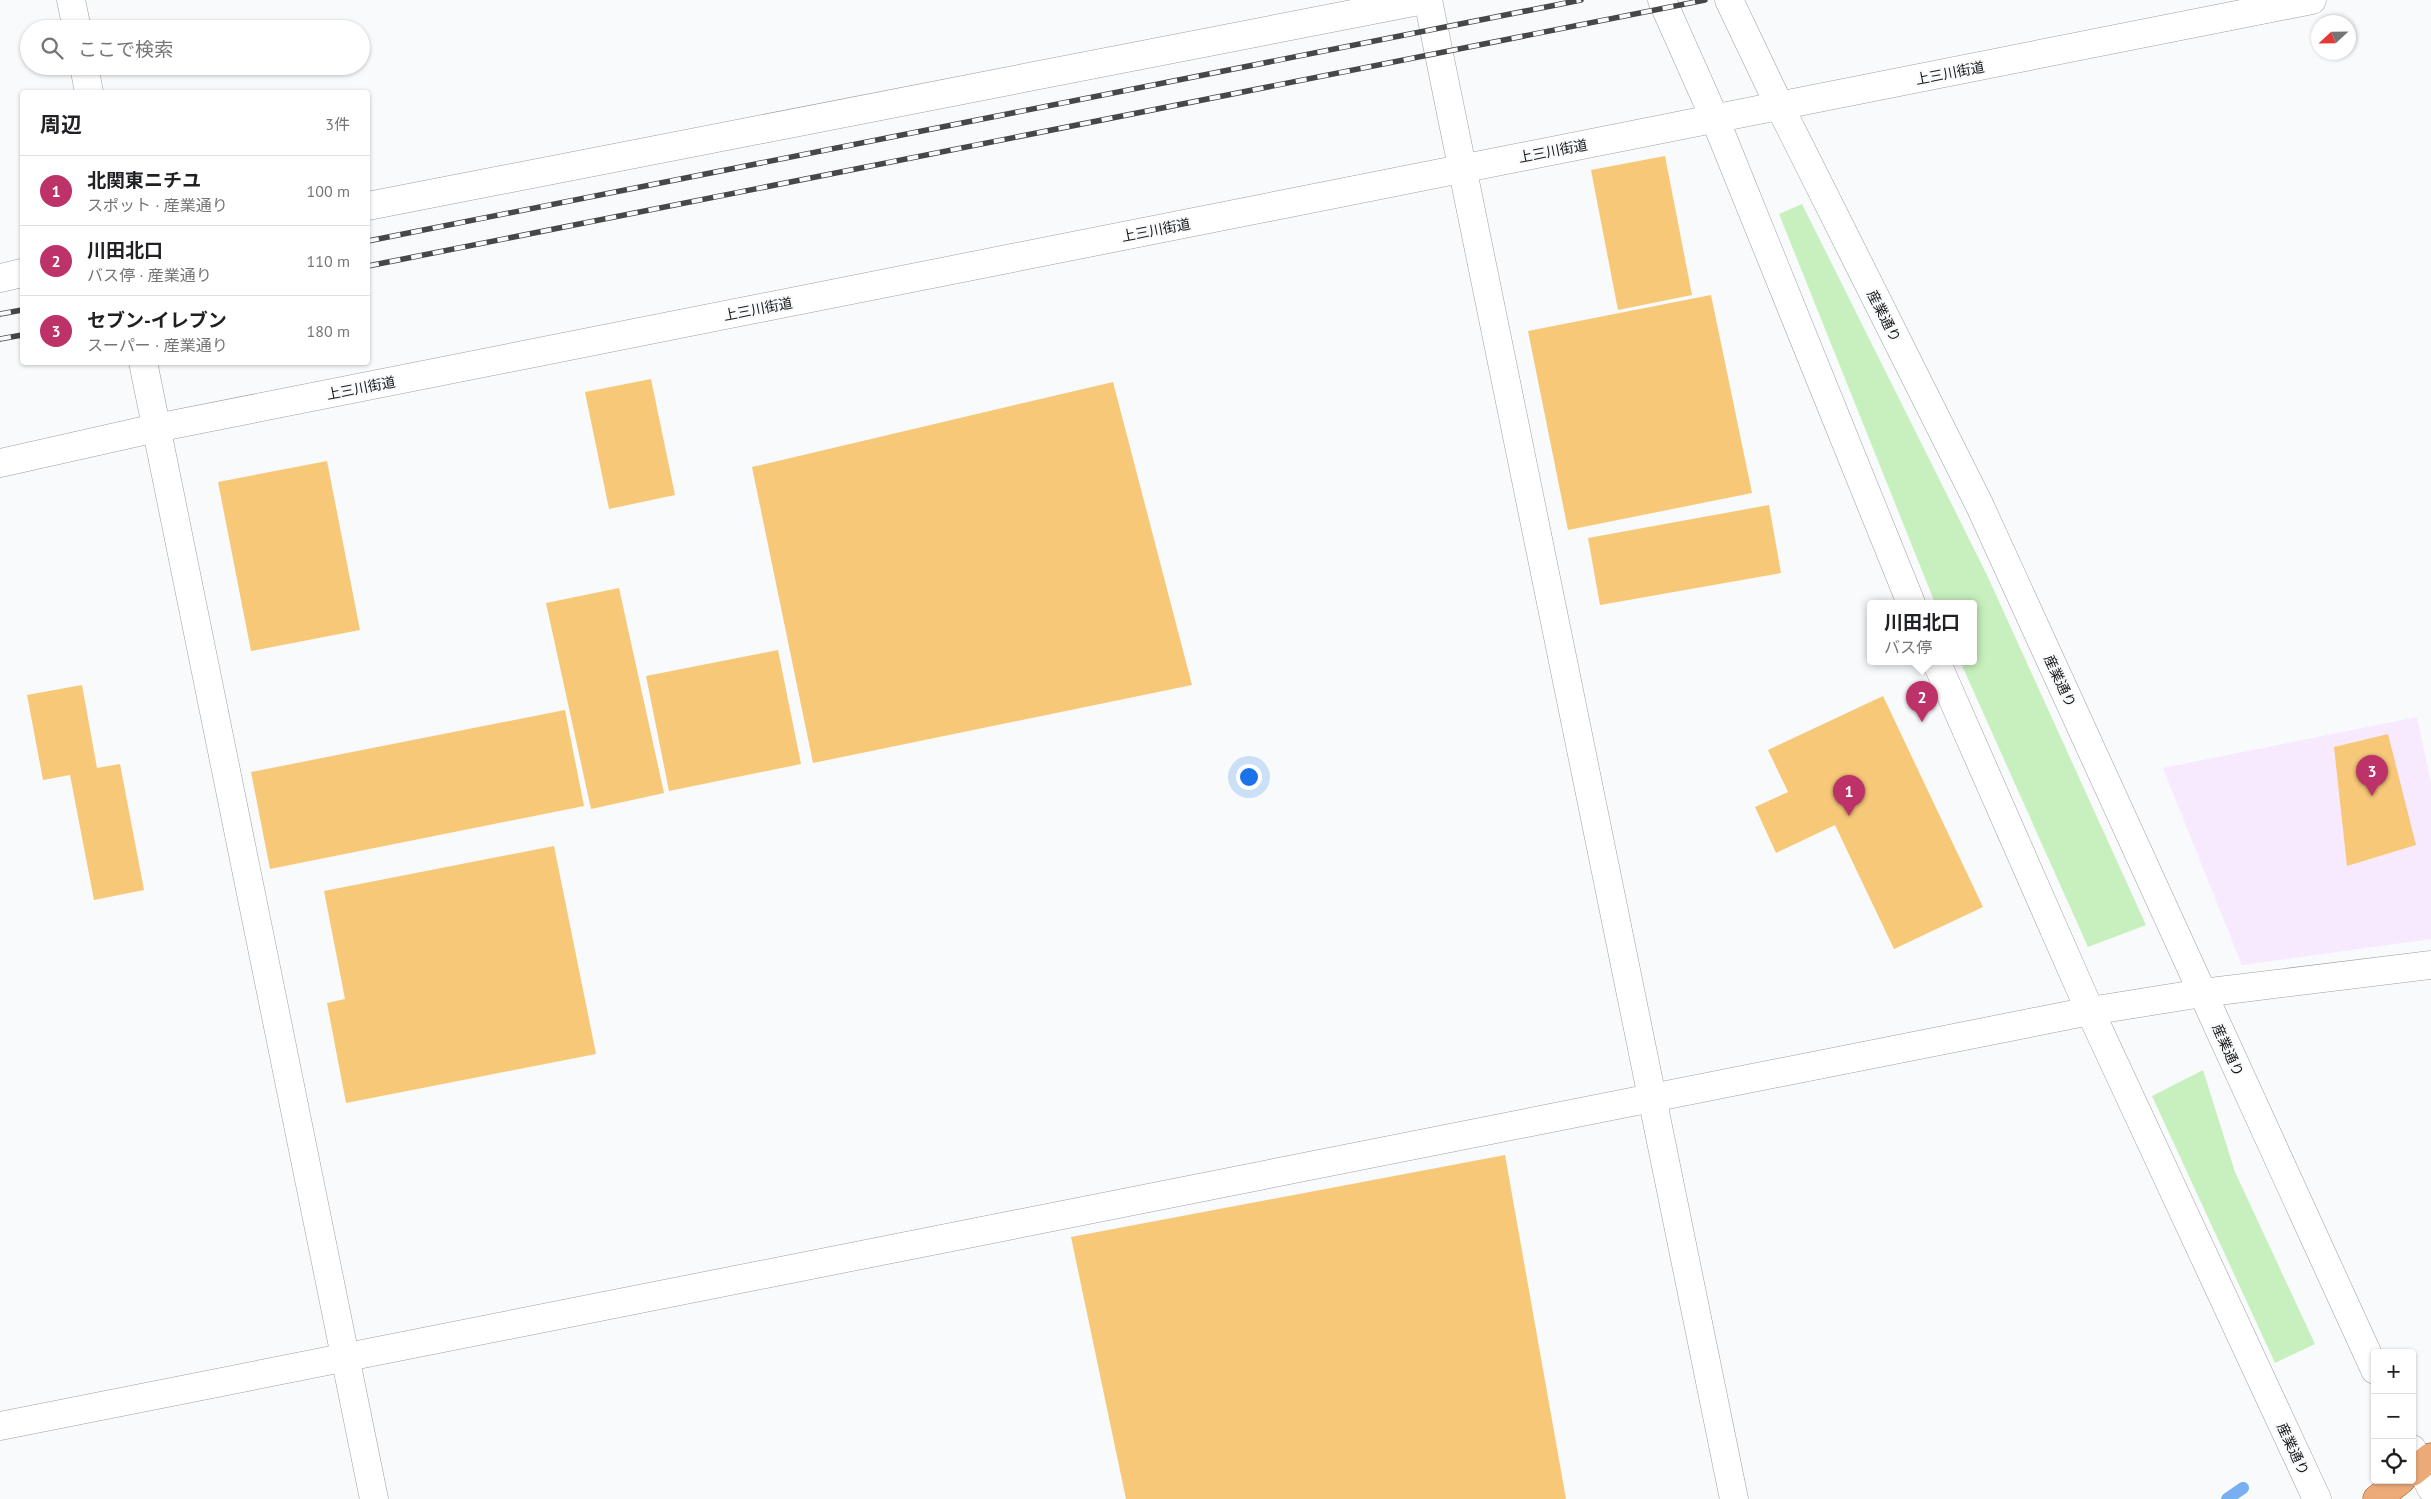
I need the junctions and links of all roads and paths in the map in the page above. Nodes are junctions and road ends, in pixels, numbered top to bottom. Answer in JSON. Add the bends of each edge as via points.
{"nodes":[{"id":1,"x":71,"y":0,"type":"edge"},
{"id":2,"x":1424,"y":0,"type":"edge"},
{"id":3,"x":1428,"y":0,"type":"edge"},
{"id":4,"x":1662,"y":0,"type":"edge"},
{"id":5,"x":1729,"y":0,"type":"edge"},
{"id":6,"x":2312,"y":0,"type":"edge"},
{"id":7,"x":75,"y":20,"type":"edge"},
{"id":8,"x":86,"y":75,"type":"edge"},
{"id":9,"x":90,"y":90,"type":"edge"},
{"id":10,"x":1780,"y":107,"type":"junction"},
{"id":11,"x":1715,"y":119,"type":"junction"},
{"id":12,"x":1463,"y":169,"type":"junction"},
{"id":13,"x":370,"y":206,"type":"edge"},
{"id":14,"x":20,"y":274,"type":"edge"},
{"id":15,"x":0,"y":278,"type":"edge"},
{"id":16,"x":144,"y":365,"type":"edge"},
{"id":17,"x":156,"y":428,"type":"junction"},
{"id":18,"x":0,"y":463,"type":"edge"},
{"id":19,"x":1910,"y":600,"type":"edge"},
{"id":20,"x":1938,"y":665,"type":"edge"},
{"id":21,"x":2431,"y":965,"type":"edge"},
{"id":22,"x":2202,"y":993,"type":"junction"},
{"id":23,"x":2090,"y":1011,"type":"junction"},
{"id":24,"x":1652,"y":1098,"type":"junction"},
{"id":25,"x":345,"y":1357,"type":"junction"},
{"id":26,"x":2371,"y":1361,"type":"edge"},
{"id":27,"x":0,"y":1426,"type":"edge"},
{"id":28,"x":2418,"y":1469,"type":"edge"},
{"id":29,"x":374,"y":1499,"type":"edge"},
{"id":30,"x":1734,"y":1499,"type":"edge"},
{"id":31,"x":2317,"y":1499,"type":"edge"},
{"id":32,"x":2377,"y":1499,"type":"edge"}],
"edges":[{"from":1,"to":7,"type":"street"},
{"from":2,"to":13,"type":"street"},
{"from":3,"to":12,"type":"street"},
{"from":4,"to":11,"type":"street"},
{"from":5,"to":10,"type":"street","name":"産業通り"},
{"from":6,"to":10,"type":"street","name":"上三川街道"},
{"from":8,"to":9,"type":"street"},
{"from":10,"to":11,"type":"street","name":"上三川街道"},
{"from":10,"to":22,"type":"street","name":"産業通り","via":[[1979,504]]},
{"from":11,"to":12,"type":"street","name":"上三川街道"},
{"from":11,"to":19,"type":"street"},
{"from":12,"to":17,"type":"street","name":"上三川街道"},
{"from":12,"to":24,"type":"street"},
{"from":14,"to":15,"type":"street"},
{"from":16,"to":17,"type":"street"},
{"from":17,"to":18,"type":"street","name":"上三川街道"},
{"from":17,"to":25,"type":"street"},
{"from":20,"to":23,"type":"street","name":"産業通り"},
{"from":21,"to":22,"type":"street"},
{"from":22,"to":23,"type":"street"},
{"from":22,"to":26,"type":"street","name":"産業通り"},
{"from":23,"to":24,"type":"street"},
{"from":23,"to":31,"type":"street","name":"産業通り"},
{"from":24,"to":25,"type":"street"},
{"from":24,"to":30,"type":"street"},
{"from":25,"to":27,"type":"street"},
{"from":25,"to":29,"type":"street"},
{"from":28,"to":32,"type":"main road"}]}
